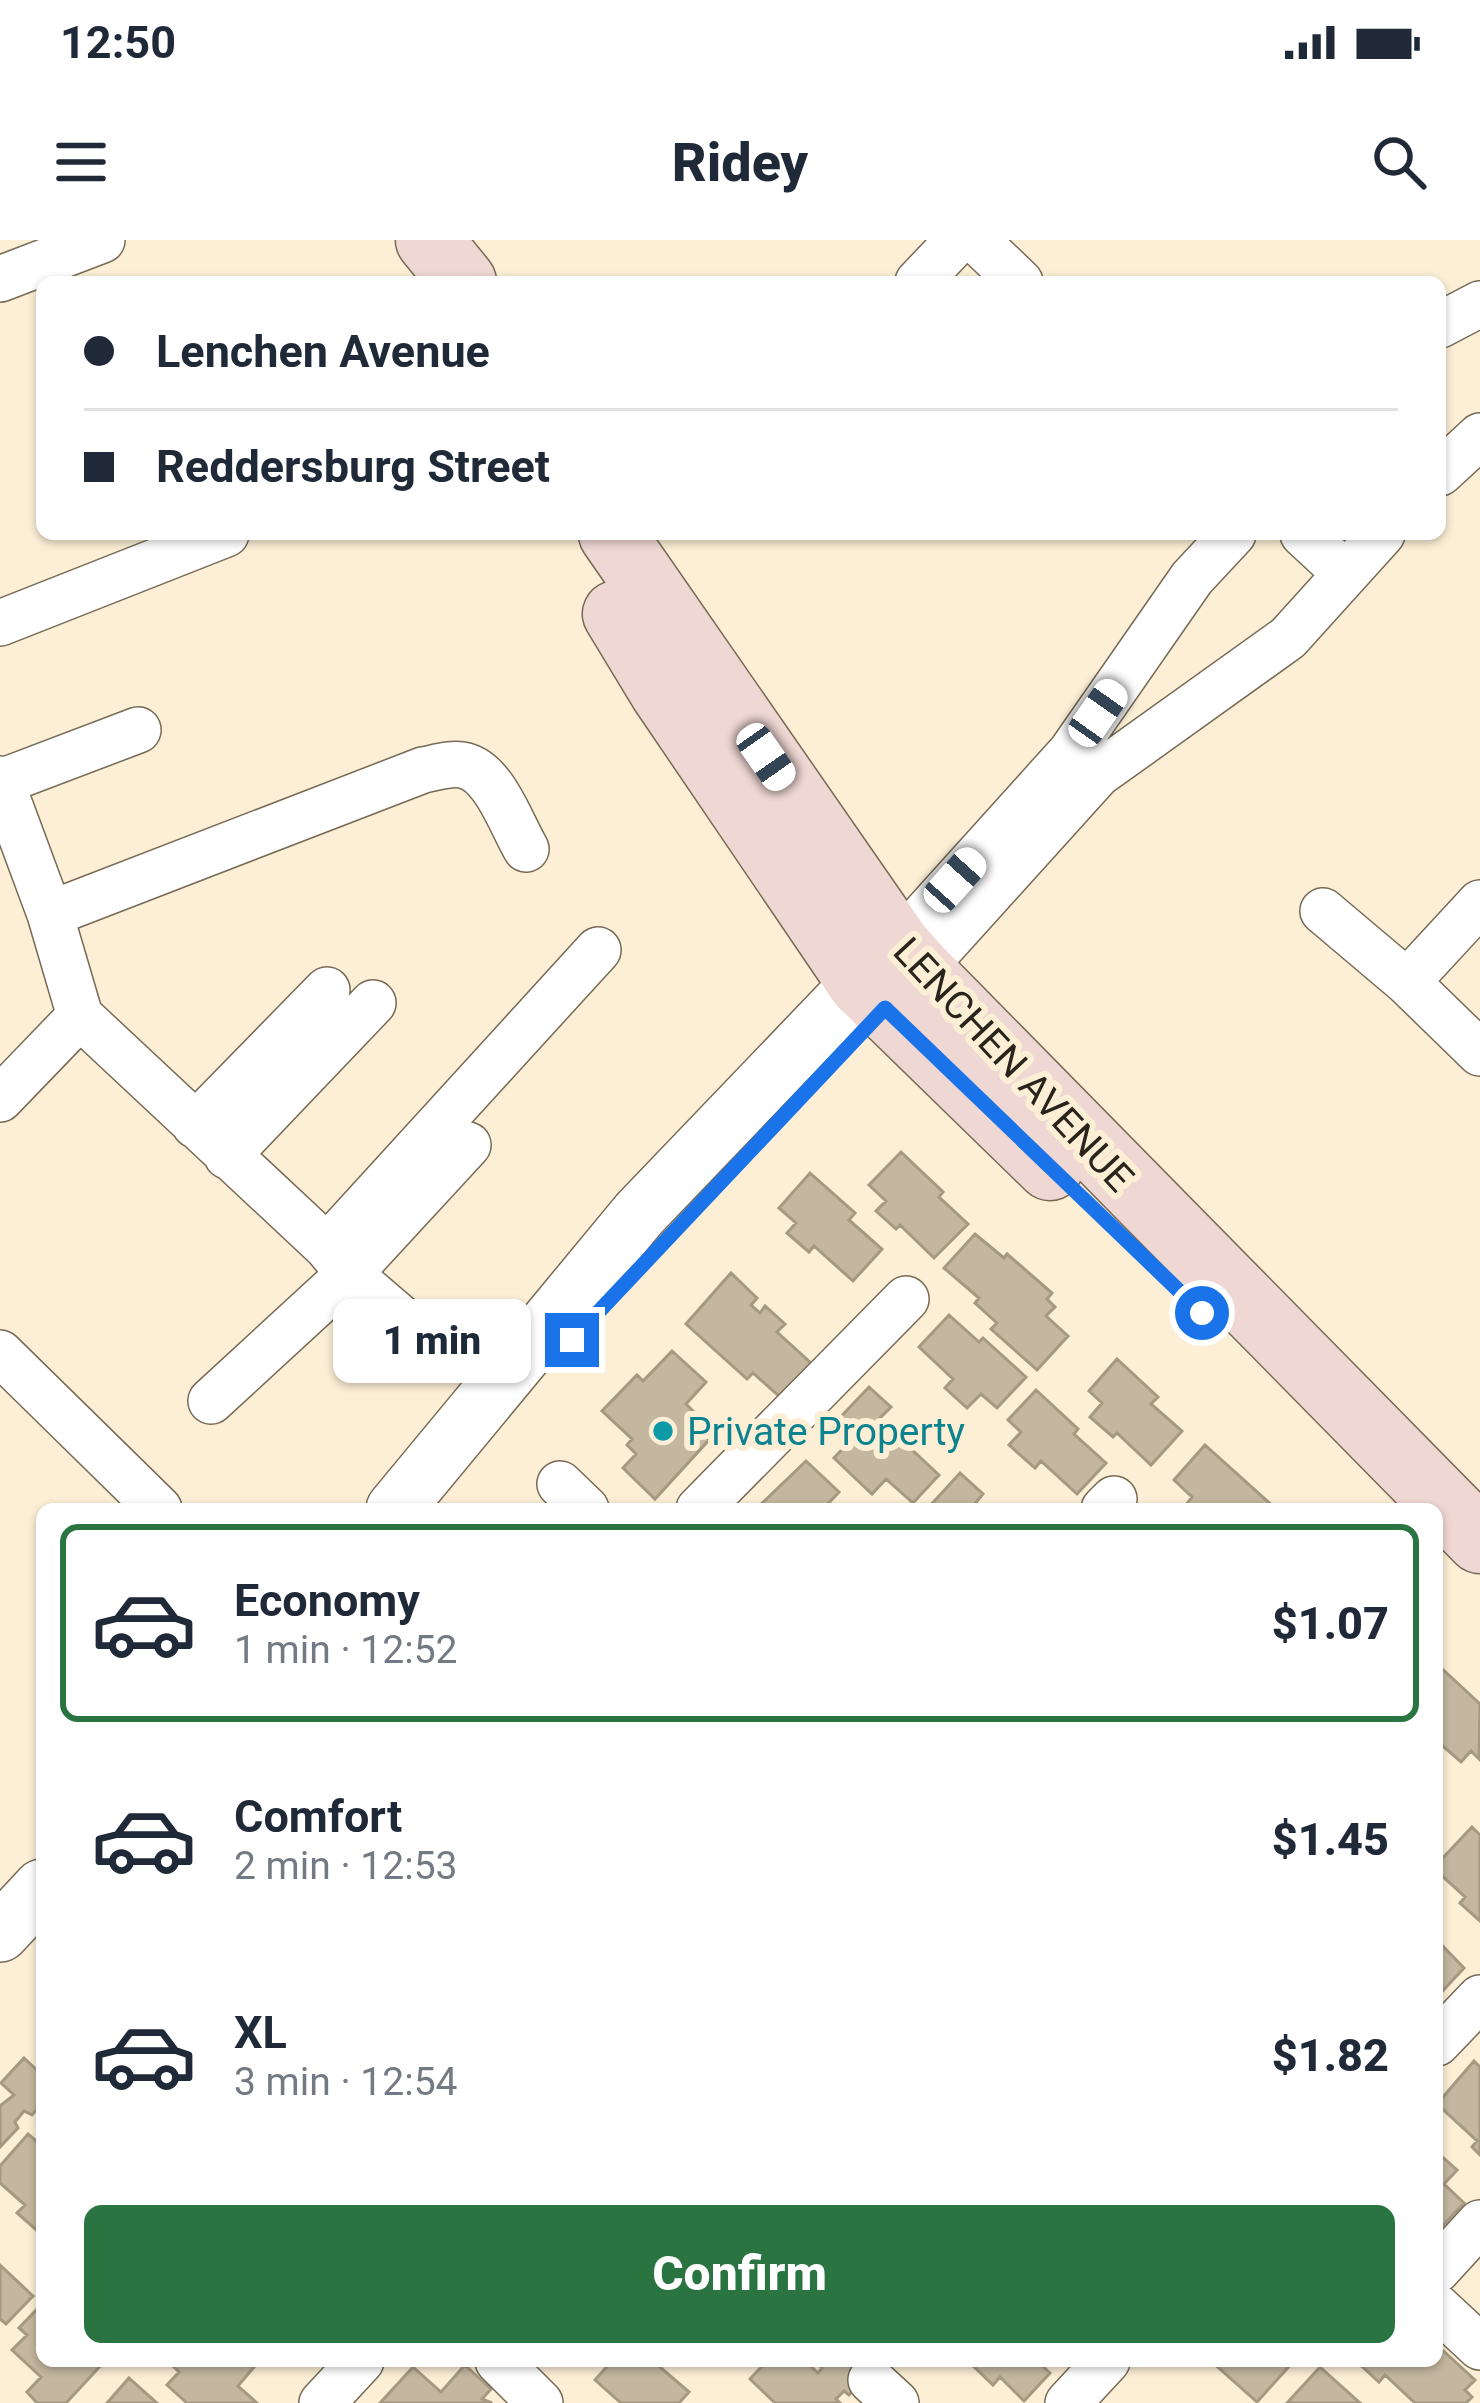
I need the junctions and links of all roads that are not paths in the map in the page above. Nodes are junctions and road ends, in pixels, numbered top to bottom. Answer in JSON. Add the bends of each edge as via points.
{"nodes":[{"id":1,"x":102,"y":240,"type":"edge"},
{"id":2,"x":427,"y":240,"type":"edge"},
{"id":3,"x":958,"y":240,"type":"edge"},
{"id":4,"x":976,"y":240,"type":"edge"},
{"id":5,"x":435,"y":276,"type":"edge"},
{"id":6,"x":458,"y":276,"type":"edge"},
{"id":7,"x":924,"y":276,"type":"edge"},
{"id":8,"x":1014,"y":276,"type":"edge"},
{"id":9,"x":0,"y":279,"type":"edge"},
{"id":10,"x":1480,"y":304,"type":"edge"},
{"id":11,"x":1446,"y":322,"type":"edge"},
{"id":12,"x":1480,"y":436,"type":"edge"},
{"id":13,"x":1446,"y":467,"type":"edge"},
{"id":14,"x":148,"y":540,"type":"edge"},
{"id":15,"x":211,"y":540,"type":"edge"},
{"id":16,"x":572,"y":540,"type":"edge"},
{"id":17,"x":616,"y":540,"type":"edge"},
{"id":18,"x":1227,"y":540,"type":"edge"},
{"id":19,"x":1310,"y":540,"type":"edge"},
{"id":20,"x":1376,"y":540,"type":"edge"},
{"id":21,"x":1346,"y":573,"type":"junction"},
{"id":22,"x":0,"y":599,"type":"edge"},
{"id":23,"x":0,"y":623,"type":"edge"},
{"id":24,"x":138,"y":730,"type":"dead end"},
{"id":25,"x":0,"y":780,"type":"edge"},
{"id":26,"x":334,"y":786,"type":"dead end"},
{"id":27,"x":526,"y":849,"type":"dead end"},
{"id":28,"x":1480,"y":903,"type":"edge"},
{"id":29,"x":46,"y":905,"type":"junction"},
{"id":30,"x":1323,"y":910,"type":"dead end"},
{"id":31,"x":598,"y":950,"type":"dead end"},
{"id":32,"x":891,"y":977,"type":"junction"},
{"id":33,"x":1407,"y":982,"type":"junction"},
{"id":34,"x":327,"y":990,"type":"dead end"},
{"id":35,"x":373,"y":1003,"type":"dead end"},
{"id":36,"x":80,"y":1016,"type":"junction"},
{"id":37,"x":1480,"y":1053,"type":"edge"},
{"id":38,"x":0,"y":1099,"type":"edge"},
{"id":39,"x":211,"y":1141,"type":"junction"},
{"id":40,"x":468,"y":1145,"type":"dead end"},
{"id":41,"x":338,"y":1261,"type":"junction"},
{"id":42,"x":906,"y":1299,"type":"dead end"},
{"id":43,"x":405,"y":1322,"type":"dead end"},
{"id":44,"x":0,"y":1353,"type":"edge"},
{"id":45,"x":212,"y":1401,"type":"dead end"},
{"id":46,"x":153,"y":1503,"type":"edge"},
{"id":47,"x":400,"y":1503,"type":"edge"},
{"id":48,"x":412,"y":1503,"type":"edge"},
{"id":49,"x":705,"y":1503,"type":"edge"},
{"id":50,"x":1405,"y":1503,"type":"edge"},
{"id":51,"x":1441,"y":1503,"type":"edge"},
{"id":52,"x":1443,"y":1505,"type":"edge"},
{"id":53,"x":1443,"y":1539,"type":"edge"},
{"id":54,"x":1480,"y":1540,"type":"edge"},
{"id":55,"x":1480,"y":1573,"type":"edge"},
{"id":56,"x":36,"y":1894,"type":"edge"},
{"id":57,"x":0,"y":1933,"type":"edge"},
{"id":58,"x":1480,"y":1998,"type":"edge"},
{"id":59,"x":1443,"y":2037,"type":"edge"},
{"id":60,"x":1480,"y":2223,"type":"edge"},
{"id":61,"x":1443,"y":2263,"type":"edge"},
{"id":62,"x":1443,"y":2313,"type":"edge"},
{"id":63,"x":1480,"y":2347,"type":"edge"},
{"id":64,"x":504,"y":2367,"type":"edge"},
{"id":65,"x":540,"y":2403,"type":"edge"}],
"edges":[{"from":1,"to":9,"type":"street"},
{"from":2,"to":5,"type":"main road"},
{"from":2,"to":6,"type":"main road"},
{"from":3,"to":7,"type":"street"},
{"from":4,"to":8,"type":"street"},
{"from":10,"to":11,"type":"street"},
{"from":12,"to":13,"type":"street"},
{"from":14,"to":22,"type":"street"},
{"from":15,"to":23,"type":"street"},
{"from":16,"to":32,"type":"main road","name":"LENCHEN AVENUE","via":[[662,690]]},
{"from":17,"to":32,"type":"main road","name":"LENCHEN AVENUE"},
{"from":18,"to":32,"type":"street"},
{"from":19,"to":21,"type":"street"},
{"from":20,"to":21,"type":"street"},
{"from":21,"to":32,"type":"street","via":[[1288,638],[1098,774]]},
{"from":24,"to":25,"type":"street"},
{"from":25,"to":29,"type":"street"},
{"from":26,"to":29,"type":"street"},
{"from":27,"to":29,"type":"street","via":[[481,774],[444,766]]},
{"from":28,"to":33,"type":"street"},
{"from":29,"to":36,"type":"street"},
{"from":30,"to":33,"type":"street"},
{"from":31,"to":41,"type":"street"},
{"from":32,"to":47,"type":"street","via":[[639,1214]]},
{"from":32,"to":48,"type":"street","via":[[454,1466]]},
{"from":32,"to":50,"type":"main road","name":"LENCHEN AVENUE"},
{"from":32,"to":51,"type":"main road","name":"LENCHEN AVENUE"},
{"from":33,"to":37,"type":"street"},
{"from":34,"to":39,"type":"street"},
{"from":35,"to":39,"type":"street"},
{"from":36,"to":38,"type":"street"},
{"from":36,"to":39,"type":"street"},
{"from":39,"to":41,"type":"street"},
{"from":40,"to":41,"type":"street"},
{"from":41,"to":43,"type":"street"},
{"from":41,"to":45,"type":"street"},
{"from":42,"to":49,"type":"street"},
{"from":44,"to":46,"type":"street"},
{"from":52,"to":54,"type":"main road","name":"LENCHEN AVENUE"},
{"from":53,"to":55,"type":"main road"},
{"from":56,"to":57,"type":"street"},
{"from":58,"to":59,"type":"street"},
{"from":60,"to":61,"type":"street"},
{"from":62,"to":63,"type":"street"},
{"from":64,"to":65,"type":"street"}]}
